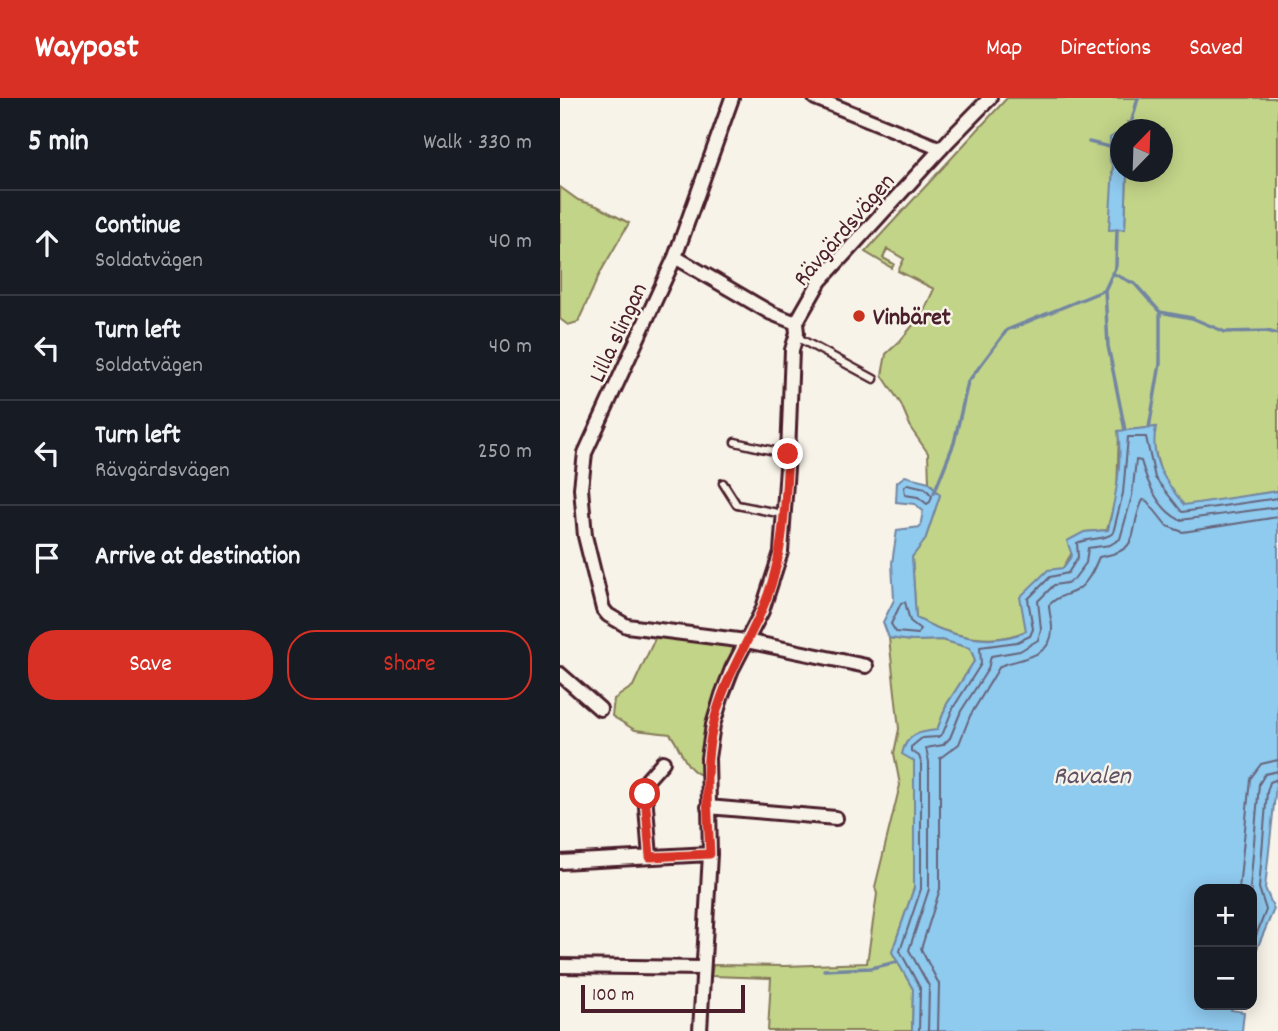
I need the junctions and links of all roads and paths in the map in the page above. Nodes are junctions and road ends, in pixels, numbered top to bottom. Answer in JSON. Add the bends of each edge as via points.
{"nodes":[{"id":1,"x":733,"y":98,"type":"edge"},
{"id":2,"x":815,"y":98,"type":"edge"},
{"id":3,"x":990,"y":98,"type":"edge"},
{"id":4,"x":940,"y":149,"type":"junction"},
{"id":5,"x":675,"y":257,"type":"junction"},
{"id":6,"x":797,"y":328,"type":"junction"},
{"id":7,"x":874,"y":379,"type":"dead end"},
{"id":8,"x":735,"y":442,"type":"dead end"},
{"id":9,"x":788,"y":454,"type":"junction"},
{"id":10,"x":723,"y":483,"type":"dead end"},
{"id":11,"x":785,"y":515,"type":"junction"},
{"id":12,"x":746,"y":641,"type":"junction"},
{"id":13,"x":866,"y":666,"type":"dead end"},
{"id":14,"x":561,"y":679,"type":"edge"},
{"id":15,"x":600,"y":709,"type":"dead end"},
{"id":16,"x":663,"y":762,"type":"dead end"},
{"id":17,"x":708,"y":807,"type":"junction"},
{"id":18,"x":836,"y":818,"type":"dead end"},
{"id":19,"x":710,"y":854,"type":"junction"},
{"id":20,"x":650,"y":857,"type":"junction"},
{"id":21,"x":560,"y":862,"type":"edge"},
{"id":22,"x":560,"y":966,"type":"edge"},
{"id":23,"x":703,"y":968,"type":"junction"},
{"id":24,"x":700,"y":1031,"type":"edge"}],
"edges":[{"from":1,"to":5,"type":"street","name":"Lilla slingan"},
{"from":2,"to":4,"type":"street"},
{"from":3,"to":4,"type":"street","name":"Rävgärdsvägen"},
{"from":4,"to":6,"type":"street","name":"Rävgärdsvägen","via":[[820,281]]},
{"from":5,"to":6,"type":"street"},
{"from":5,"to":12,"type":"street","name":"Lilla slingan","via":[[585,453],[581,488],[585,536],[603,609],[614,620],[627,626]]},
{"from":6,"to":7,"type":"lane","via":[[802,340]]},
{"from":6,"to":9,"type":"street","name":"Rävgärdsvägen"},
{"from":8,"to":9,"type":"lane"},
{"from":9,"to":11,"type":"street","name":"Rävgärdsvägen"},
{"from":10,"to":11,"type":"lane","via":[[737,505]]},
{"from":11,"to":12,"type":"street","name":"Rävgärdsvägen","via":[[772,585]]},
{"from":12,"to":13,"type":"street","name":"Lilla slingan"},
{"from":12,"to":17,"type":"street","name":"Rävgärdsvägen","via":[[713,725]]},
{"from":14,"to":15,"type":"street"},
{"from":16,"to":20,"type":"street","via":[[647,780],[645,794]]},
{"from":17,"to":18,"type":"street"},
{"from":17,"to":19,"type":"street","name":"Rävgärdsvägen"},
{"from":19,"to":20,"type":"street"},
{"from":19,"to":23,"type":"street","name":"Rävgärdsvägen"},
{"from":20,"to":21,"type":"street"},
{"from":22,"to":23,"type":"street"},
{"from":23,"to":24,"type":"street","name":"Rävgärdsvägen"}]}
